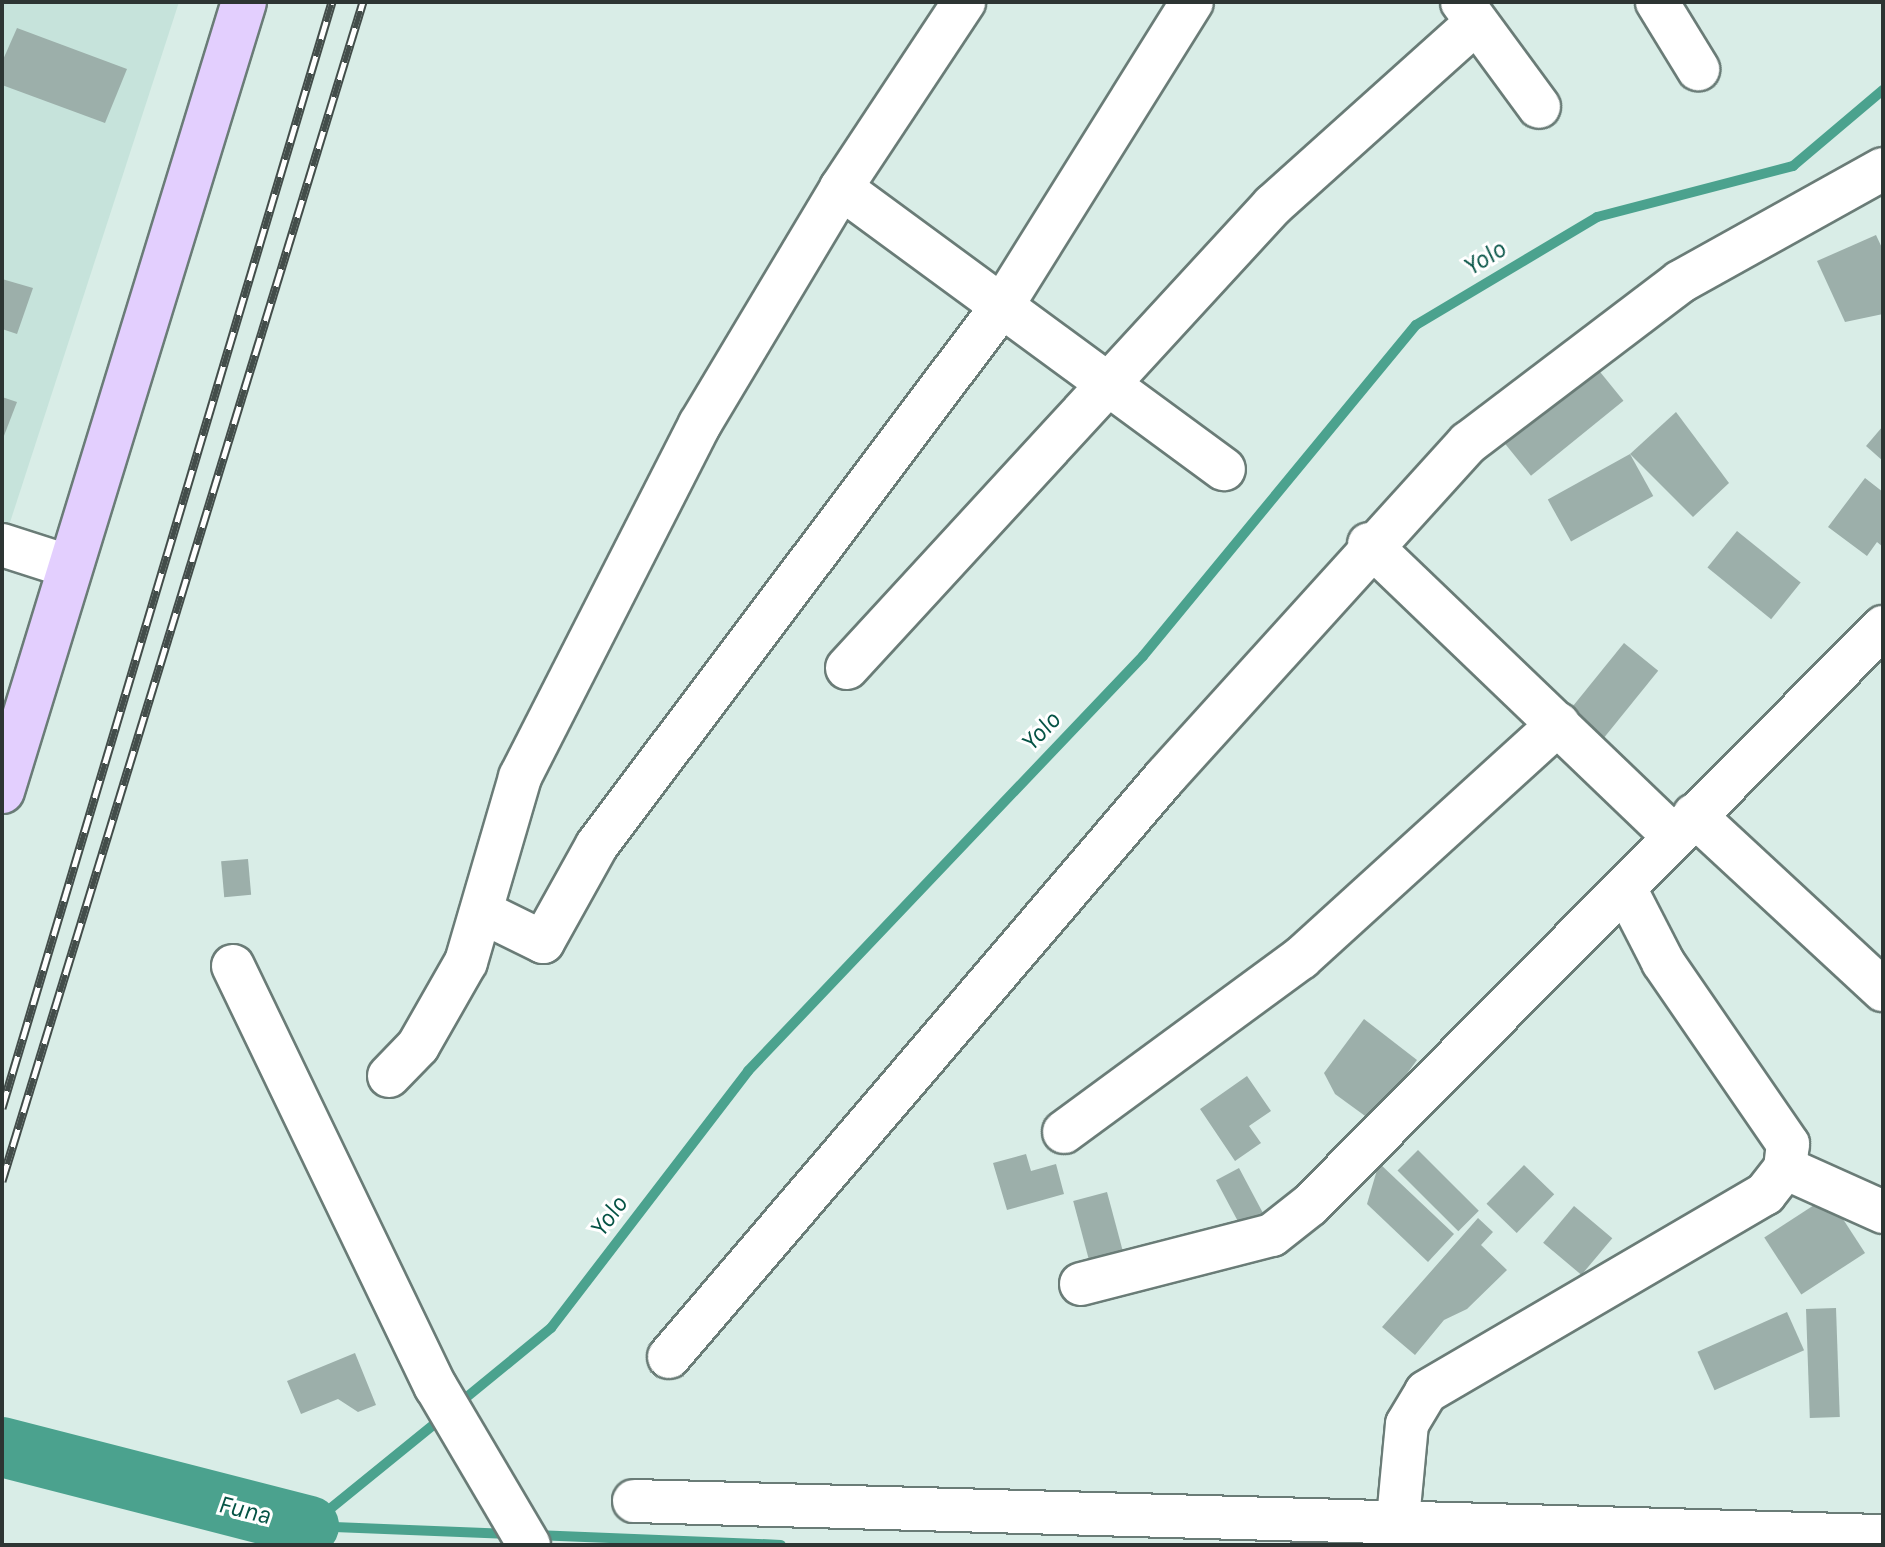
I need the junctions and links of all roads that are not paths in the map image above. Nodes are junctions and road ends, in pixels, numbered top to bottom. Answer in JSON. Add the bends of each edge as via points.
{"nodes":[{"id":1,"x":244,"y":2,"type":"edge"},
{"id":2,"x":964,"y":2,"type":"edge"},
{"id":3,"x":1192,"y":2,"type":"edge"},
{"id":4,"x":1657,"y":2,"type":"edge"},
{"id":5,"x":1469,"y":13,"type":"edge"},
{"id":6,"x":1698,"y":69,"type":"dead end"},
{"id":7,"x":1539,"y":107,"type":"dead end"},
{"id":8,"x":1883,"y":169,"type":"edge"},
{"id":9,"x":841,"y":188,"type":"junction"},
{"id":10,"x":1002,"y":306,"type":"junction"},
{"id":11,"x":1109,"y":380,"type":"junction"},
{"id":12,"x":1224,"y":469,"type":"dead end"},
{"id":13,"x":1369,"y":544,"type":"junction"},
{"id":14,"x":2,"y":545,"type":"edge"},
{"id":15,"x":71,"y":567,"type":"junction"},
{"id":16,"x":1883,"y":627,"type":"edge"},
{"id":17,"x":847,"y":668,"type":"dead end"},
{"id":18,"x":1558,"y":724,"type":"junction"},
{"id":19,"x":2,"y":791,"type":"edge"},
{"id":20,"x":1683,"y":825,"type":"junction"},
{"id":21,"x":1625,"y":888,"type":"junction"},
{"id":22,"x":482,"y":912,"type":"junction"},
{"id":23,"x":233,"y":966,"type":"dead end"},
{"id":24,"x":1883,"y":990,"type":"edge"},
{"id":25,"x":389,"y":1076,"type":"dead end"},
{"id":26,"x":1064,"y":1132,"type":"dead end"},
{"id":27,"x":1785,"y":1168,"type":"junction"},
{"id":28,"x":1883,"y":1212,"type":"edge"},
{"id":29,"x":1081,"y":1284,"type":"dead end"},
{"id":30,"x":669,"y":1357,"type":"dead end"},
{"id":31,"x":634,"y":1501,"type":"dead end"},
{"id":32,"x":1398,"y":1519,"type":"junction"},
{"id":33,"x":1883,"y":1536,"type":"edge"},
{"id":34,"x":529,"y":1545,"type":"edge"}],
"edges":[{"from":1,"to":15,"type":"main road"},
{"from":2,"to":9,"type":"street"},
{"from":3,"to":10,"type":"street"},
{"from":4,"to":6,"type":"street"},
{"from":5,"to":7,"type":"street"},
{"from":5,"to":11,"type":"street","via":[[1273,205]]},
{"from":8,"to":13,"type":"street","via":[[1680,282],[1575,357],[1468,443]]},
{"from":9,"to":10,"type":"street"},
{"from":9,"to":22,"type":"street","via":[[607,599],[520,777]]},
{"from":10,"to":11,"type":"street"},
{"from":10,"to":22,"type":"street","via":[[597,845],[543,942]]},
{"from":11,"to":12,"type":"street"},
{"from":11,"to":17,"type":"street"},
{"from":13,"to":18,"type":"street"},
{"from":13,"to":30,"type":"street"},
{"from":14,"to":15,"type":"street"},
{"from":15,"to":19,"type":"main road"},
{"from":16,"to":20,"type":"street"},
{"from":18,"to":20,"type":"street"},
{"from":18,"to":26,"type":"street","via":[[1301,958]]},
{"from":20,"to":21,"type":"street"},
{"from":20,"to":24,"type":"street"},
{"from":21,"to":27,"type":"street","via":[[1663,962],[1788,1144]]},
{"from":21,"to":29,"type":"street","via":[[1272,1235]]},
{"from":22,"to":25,"type":"street","via":[[439,1010]]},
{"from":23,"to":34,"type":"street","via":[[436,1387]]},
{"from":27,"to":28,"type":"street"},
{"from":27,"to":32,"type":"street","via":[[1765,1194],[1426,1392],[1407,1424]]},
{"from":31,"to":32,"type":"street"},
{"from":32,"to":33,"type":"street"}]}
